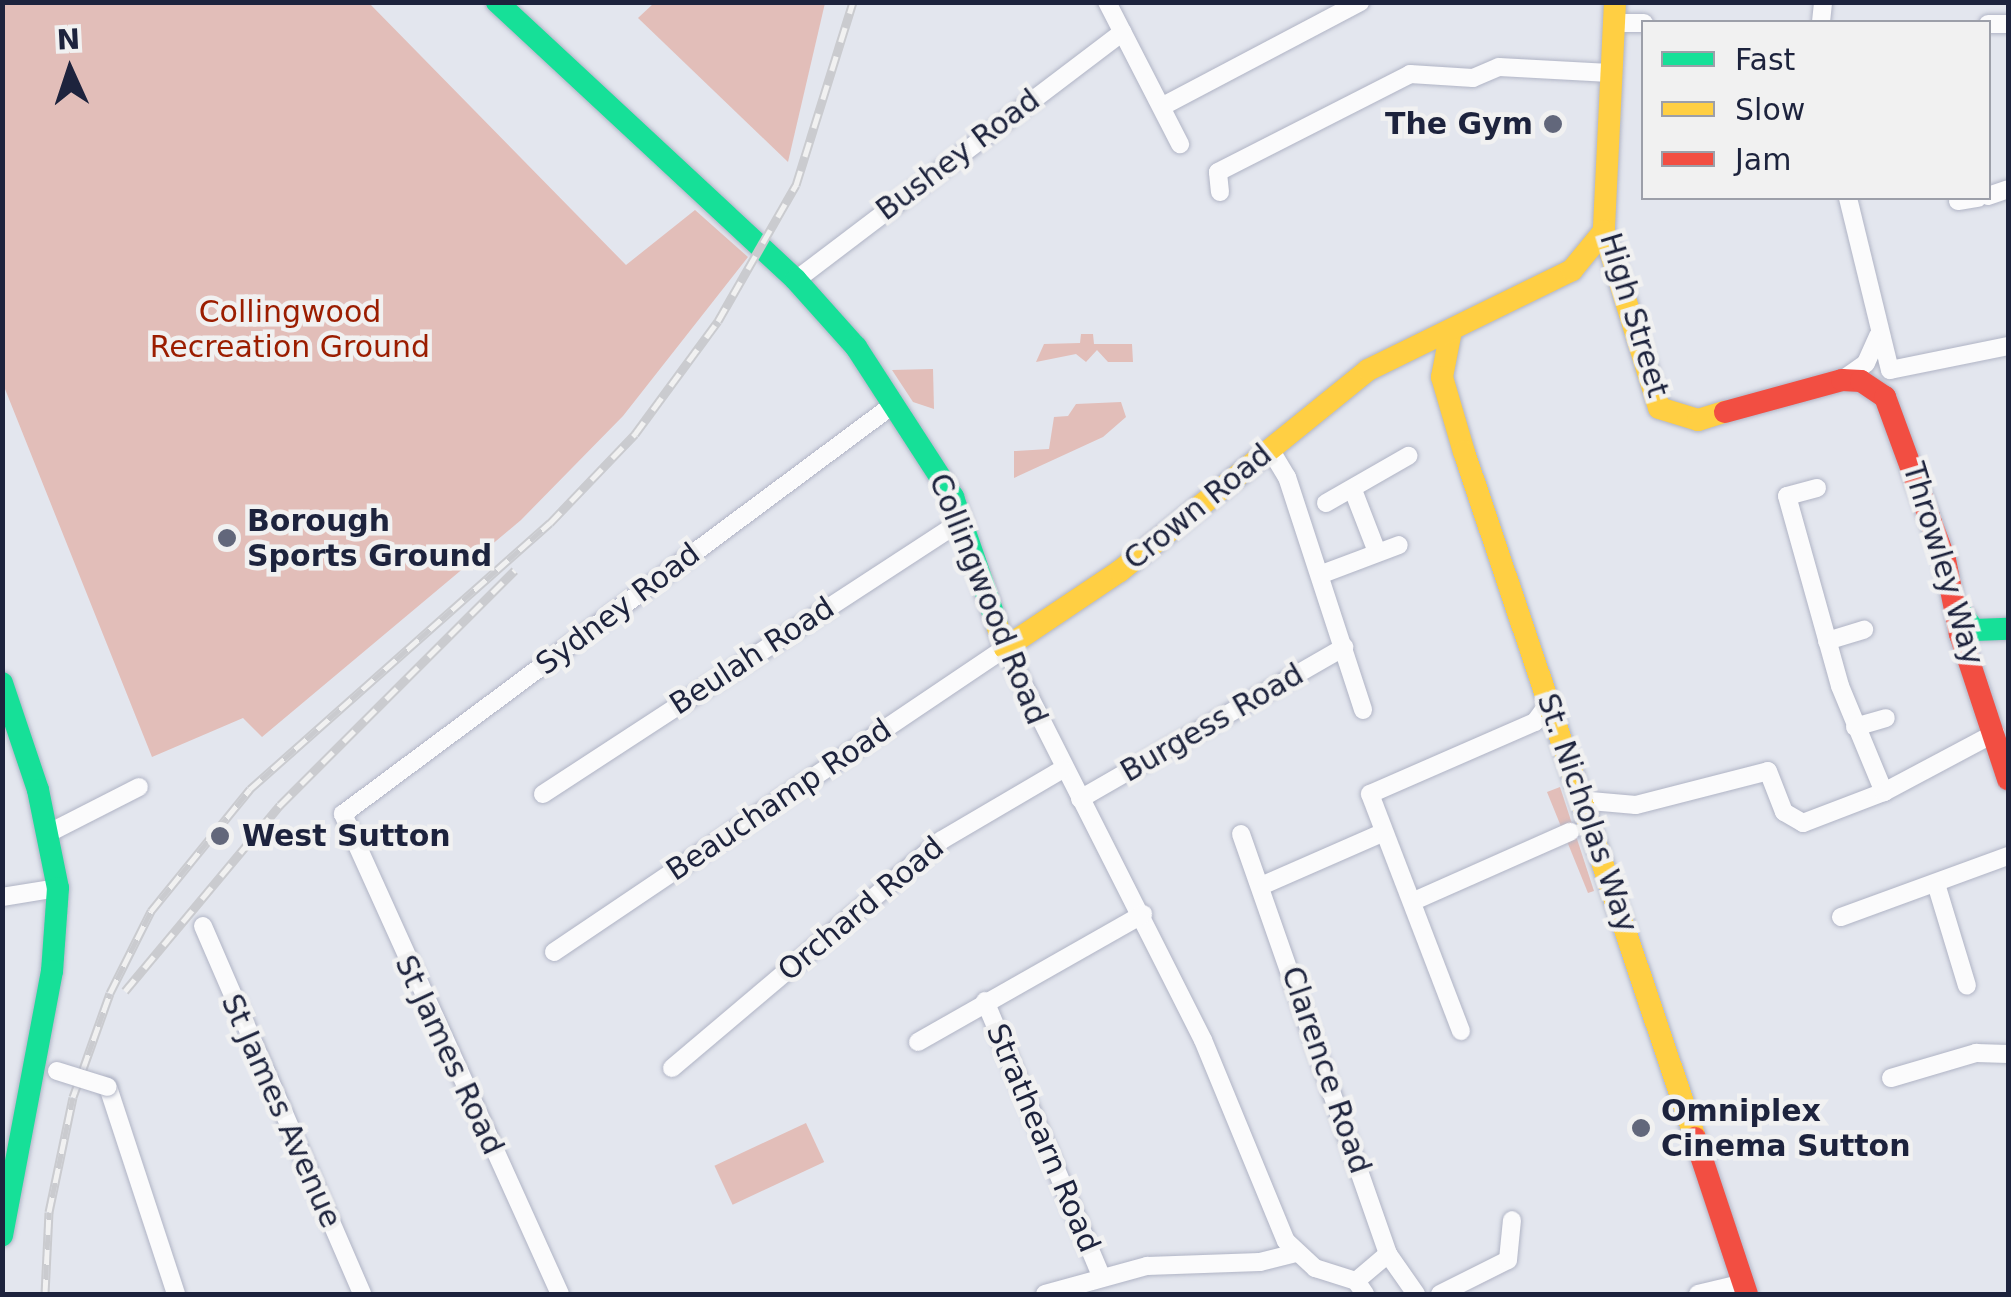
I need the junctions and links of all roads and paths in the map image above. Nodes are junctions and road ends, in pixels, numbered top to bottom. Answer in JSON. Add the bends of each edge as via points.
{"nodes":[{"id":1,"x":497,"y":2,"type":"edge"},
{"id":2,"x":1107,"y":2,"type":"edge"},
{"id":3,"x":1360,"y":2,"type":"edge"},
{"id":4,"x":1614,"y":13,"type":"edge"},
{"id":5,"x":1641,"y":22,"type":"edge"},
{"id":6,"x":1123,"y":32,"type":"junction"},
{"id":7,"x":1610,"y":72,"type":"junction"},
{"id":8,"x":1163,"y":106,"type":"junction"},
{"id":9,"x":1180,"y":144,"type":"dead end"},
{"id":10,"x":1220,"y":192,"type":"dead end"},
{"id":11,"x":1848,"y":200,"type":"edge"},
{"id":12,"x":1965,"y":200,"type":"edge"},
{"id":13,"x":1958,"y":201,"type":"dead end"},
{"id":14,"x":1604,"y":231,"type":"junction"},
{"id":15,"x":1572,"y":270,"type":"junction"},
{"id":16,"x":796,"y":280,"type":"junction"},
{"id":17,"x":1623,"y":294,"type":"junction"},
{"id":18,"x":1451,"y":331,"type":"junction"},
{"id":19,"x":1878,"y":336,"type":"junction"},
{"id":20,"x":2008,"y":346,"type":"edge"},
{"id":21,"x":1386,"y":360,"type":"junction"},
{"id":22,"x":1442,"y":377,"type":"junction"},
{"id":23,"x":1842,"y":380,"type":"junction"},
{"id":24,"x":894,"y":404,"type":"junction"},
{"id":25,"x":1270,"y":448,"type":"junction"},
{"id":26,"x":1408,"y":456,"type":"dead end"},
{"id":27,"x":1817,"y":488,"type":"dead end"},
{"id":28,"x":1354,"y":490,"type":"junction"},
{"id":29,"x":1326,"y":504,"type":"dead end"},
{"id":30,"x":962,"y":520,"type":"junction"},
{"id":31,"x":1399,"y":545,"type":"dead end"},
{"id":32,"x":1377,"y":552,"type":"junction"},
{"id":33,"x":1322,"y":574,"type":"junction"},
{"id":34,"x":1956,"y":606,"type":"junction"},
{"id":35,"x":2008,"y":629,"type":"edge"},
{"id":36,"x":1864,"y":630,"type":"dead end"},
{"id":37,"x":2008,"y":640,"type":"edge"},
{"id":38,"x":1827,"y":641,"type":"junction"},
{"id":39,"x":1344,"y":647,"type":"junction"},
{"id":40,"x":1005,"y":648,"type":"junction"},
{"id":41,"x":1977,"y":674,"type":"junction"},
{"id":42,"x":2,"y":684,"type":"edge"},
{"id":43,"x":1548,"y":704,"type":"junction"},
{"id":44,"x":1363,"y":710,"type":"dead end"},
{"id":45,"x":1886,"y":718,"type":"dead end"},
{"id":46,"x":1855,"y":727,"type":"junction"},
{"id":47,"x":1995,"y":733,"type":"junction"},
{"id":48,"x":14,"y":752,"type":"edge"},
{"id":49,"x":1063,"y":769,"type":"junction"},
{"id":50,"x":2008,"y":779,"type":"edge"},
{"id":51,"x":139,"y":787,"type":"dead end"},
{"id":52,"x":1884,"y":792,"type":"junction"},
{"id":53,"x":543,"y":794,"type":"dead end"},
{"id":54,"x":1080,"y":799,"type":"junction"},
{"id":55,"x":1579,"y":800,"type":"junction"},
{"id":56,"x":343,"y":814,"type":"joint"},
{"id":57,"x":1384,"y":832,"type":"junction"},
{"id":58,"x":1570,"y":832,"type":"dead end"},
{"id":59,"x":50,"y":833,"type":"junction"},
{"id":60,"x":1241,"y":834,"type":"dead end"},
{"id":61,"x":2004,"y":865,"type":"edge"},
{"id":62,"x":1261,"y":886,"type":"junction"},
{"id":63,"x":1938,"y":887,"type":"junction"},
{"id":64,"x":58,"y":888,"type":"junction"},
{"id":65,"x":2,"y":898,"type":"edge"},
{"id":66,"x":1414,"y":901,"type":"junction"},
{"id":67,"x":1143,"y":914,"type":"junction"},
{"id":68,"x":1841,"y":918,"type":"dead end"},
{"id":69,"x":202,"y":926,"type":"dead end"},
{"id":70,"x":554,"y":952,"type":"dead end"},
{"id":71,"x":1967,"y":986,"type":"dead end"},
{"id":72,"x":985,"y":1002,"type":"junction"},
{"id":73,"x":1461,"y":1031,"type":"dead end"},
{"id":74,"x":918,"y":1042,"type":"dead end"},
{"id":75,"x":2008,"y":1054,"type":"edge"},
{"id":76,"x":672,"y":1068,"type":"dead end"},
{"id":77,"x":46,"y":1069,"type":"junction"},
{"id":78,"x":1890,"y":1078,"type":"dead end"},
{"id":79,"x":1512,"y":1220,"type":"dead end"},
{"id":80,"x":2,"y":1235,"type":"edge"},
{"id":81,"x":1295,"y":1253,"type":"junction"},
{"id":82,"x":1388,"y":1254,"type":"junction"},
{"id":83,"x":1101,"y":1276,"type":"junction"},
{"id":84,"x":1361,"y":1288,"type":"edge"},
{"id":85,"x":1746,"y":1289,"type":"edge"},
{"id":86,"x":176,"y":1294,"type":"edge"},
{"id":87,"x":362,"y":1294,"type":"edge"},
{"id":88,"x":560,"y":1294,"type":"edge"},
{"id":89,"x":1045,"y":1294,"type":"edge"},
{"id":90,"x":1416,"y":1294,"type":"edge"},
{"id":91,"x":1440,"y":1294,"type":"edge"},
{"id":92,"x":1698,"y":1294,"type":"edge"}],
"edges":[{"from":1,"to":16,"type":"main road","name":"Collingwood Road"},
{"from":2,"to":6,"type":"street"},
{"from":3,"to":8,"type":"street"},
{"from":4,"to":5,"type":"street"},
{"from":4,"to":7,"type":"main road","name":"High Street"},
{"from":6,"to":8,"type":"street"},
{"from":6,"to":16,"type":"street","name":"Bushey Road"},
{"from":7,"to":10,"type":"street","via":[[1499,66],[1473,78],[1410,74],[1218,172]]},
{"from":7,"to":14,"type":"main road","name":"High Street"},
{"from":8,"to":9,"type":"street"},
{"from":11,"to":19,"type":"street"},
{"from":12,"to":13,"type":"street"},
{"from":14,"to":15,"type":"main road","name":"Crown Road"},
{"from":14,"to":17,"type":"main road","name":"High Street"},
{"from":15,"to":17,"type":"main road","via":[[1613,275]]},
{"from":15,"to":18,"type":"main road","name":"Crown Road"},
{"from":16,"to":24,"type":"main road","name":"Collingwood Road"},
{"from":17,"to":23,"type":"main road","name":"High Street","via":[[1660,408],[1698,420]]},
{"from":18,"to":21,"type":"main road","name":"Crown Road"},
{"from":18,"to":22,"type":"main road","name":"St. Nicholas Way"},
{"from":19,"to":20,"type":"street","via":[[1896,371]]},
{"from":19,"to":23,"type":"street","via":[[1866,363]]},
{"from":21,"to":22,"type":"main road","via":[[1417,353]]},
{"from":21,"to":25,"type":"main road","name":"Crown Road"},
{"from":22,"to":43,"type":"main road","name":"St. Nicholas Way"},
{"from":23,"to":34,"type":"main road","name":"Throwley Way","via":[[1875,386],[1891,408]]},
{"from":24,"to":30,"type":"main road","name":"Collingwood Road"},
{"from":24,"to":56,"type":"street","name":"Sydney Road"},
{"from":25,"to":33,"type":"street"},
{"from":25,"to":40,"type":"main road","name":"Crown Road","via":[[1109,580]]},
{"from":26,"to":28,"type":"street"},
{"from":27,"to":38,"type":"street","via":[[1787,496]]},
{"from":28,"to":29,"type":"street"},
{"from":28,"to":32,"type":"street"},
{"from":30,"to":40,"type":"main road","name":"Collingwood Road"},
{"from":30,"to":53,"type":"street","name":"Beulah Road"},
{"from":31,"to":32,"type":"street"},
{"from":32,"to":33,"type":"street"},
{"from":33,"to":39,"type":"street"},
{"from":34,"to":35,"type":"main road","via":[[1974,630]]},
{"from":34,"to":41,"type":"main road","name":"Throwley Way"},
{"from":36,"to":38,"type":"street"},
{"from":37,"to":41,"type":"main road"},
{"from":38,"to":46,"type":"street"},
{"from":39,"to":44,"type":"street"},
{"from":39,"to":54,"type":"street","name":"Burgess Road"},
{"from":40,"to":49,"type":"street","name":"Collingwood Road"},
{"from":40,"to":70,"type":"street","name":"Beauchamp Road"},
{"from":41,"to":47,"type":"main road","name":"Throwley Way"},
{"from":42,"to":48,"type":"main road"},
{"from":43,"to":55,"type":"main road","name":"St. Nicholas Way"},
{"from":43,"to":57,"type":"street","via":[[1534,722],[1374,790]]},
{"from":45,"to":46,"type":"street"},
{"from":46,"to":52,"type":"street"},
{"from":47,"to":50,"type":"main road","name":"Throwley Way"},
{"from":47,"to":52,"type":"street"},
{"from":48,"to":59,"type":"main road"},
{"from":49,"to":54,"type":"street","name":"Collingwood Road"},
{"from":49,"to":76,"type":"street","name":"Orchard Road","via":[[942,840]]},
{"from":51,"to":59,"type":"street"},
{"from":52,"to":55,"type":"street","via":[[1794,822],[1772,772],[1623,806]]},
{"from":54,"to":67,"type":"street","name":"Collingwood Road"},
{"from":55,"to":85,"type":"main road","name":"St. Nicholas Way"},
{"from":56,"to":88,"type":"street","name":"St James Road"},
{"from":57,"to":62,"type":"street"},
{"from":57,"to":66,"type":"street"},
{"from":58,"to":66,"type":"street"},
{"from":59,"to":64,"type":"main road"},
{"from":60,"to":62,"type":"street","name":"Clarence Road"},
{"from":61,"to":63,"type":"street"},
{"from":62,"to":82,"type":"street","name":"Clarence Road"},
{"from":63,"to":68,"type":"street"},
{"from":63,"to":71,"type":"street"},
{"from":64,"to":65,"type":"street"},
{"from":64,"to":77,"type":"main road"},
{"from":66,"to":73,"type":"street"},
{"from":67,"to":72,"type":"street"},
{"from":67,"to":81,"type":"street","name":"Collingwood Road"},
{"from":69,"to":87,"type":"street","name":"St James Avenue"},
{"from":72,"to":74,"type":"street"},
{"from":72,"to":83,"type":"street","name":"Strathearn Road"},
{"from":75,"to":78,"type":"street","via":[[1976,1053]]},
{"from":77,"to":80,"type":"main road"},
{"from":77,"to":86,"type":"street","bridge":true,"via":[[108,1086]]},
{"from":79,"to":91,"type":"street","via":[[1508,1260]]},
{"from":81,"to":83,"type":"street"},
{"from":81,"to":84,"type":"street"},
{"from":82,"to":84,"type":"street"},
{"from":82,"to":90,"type":"street","name":"Clarence Road"},
{"from":83,"to":89,"type":"street"},
{"from":85,"to":92,"type":"street"}]}
